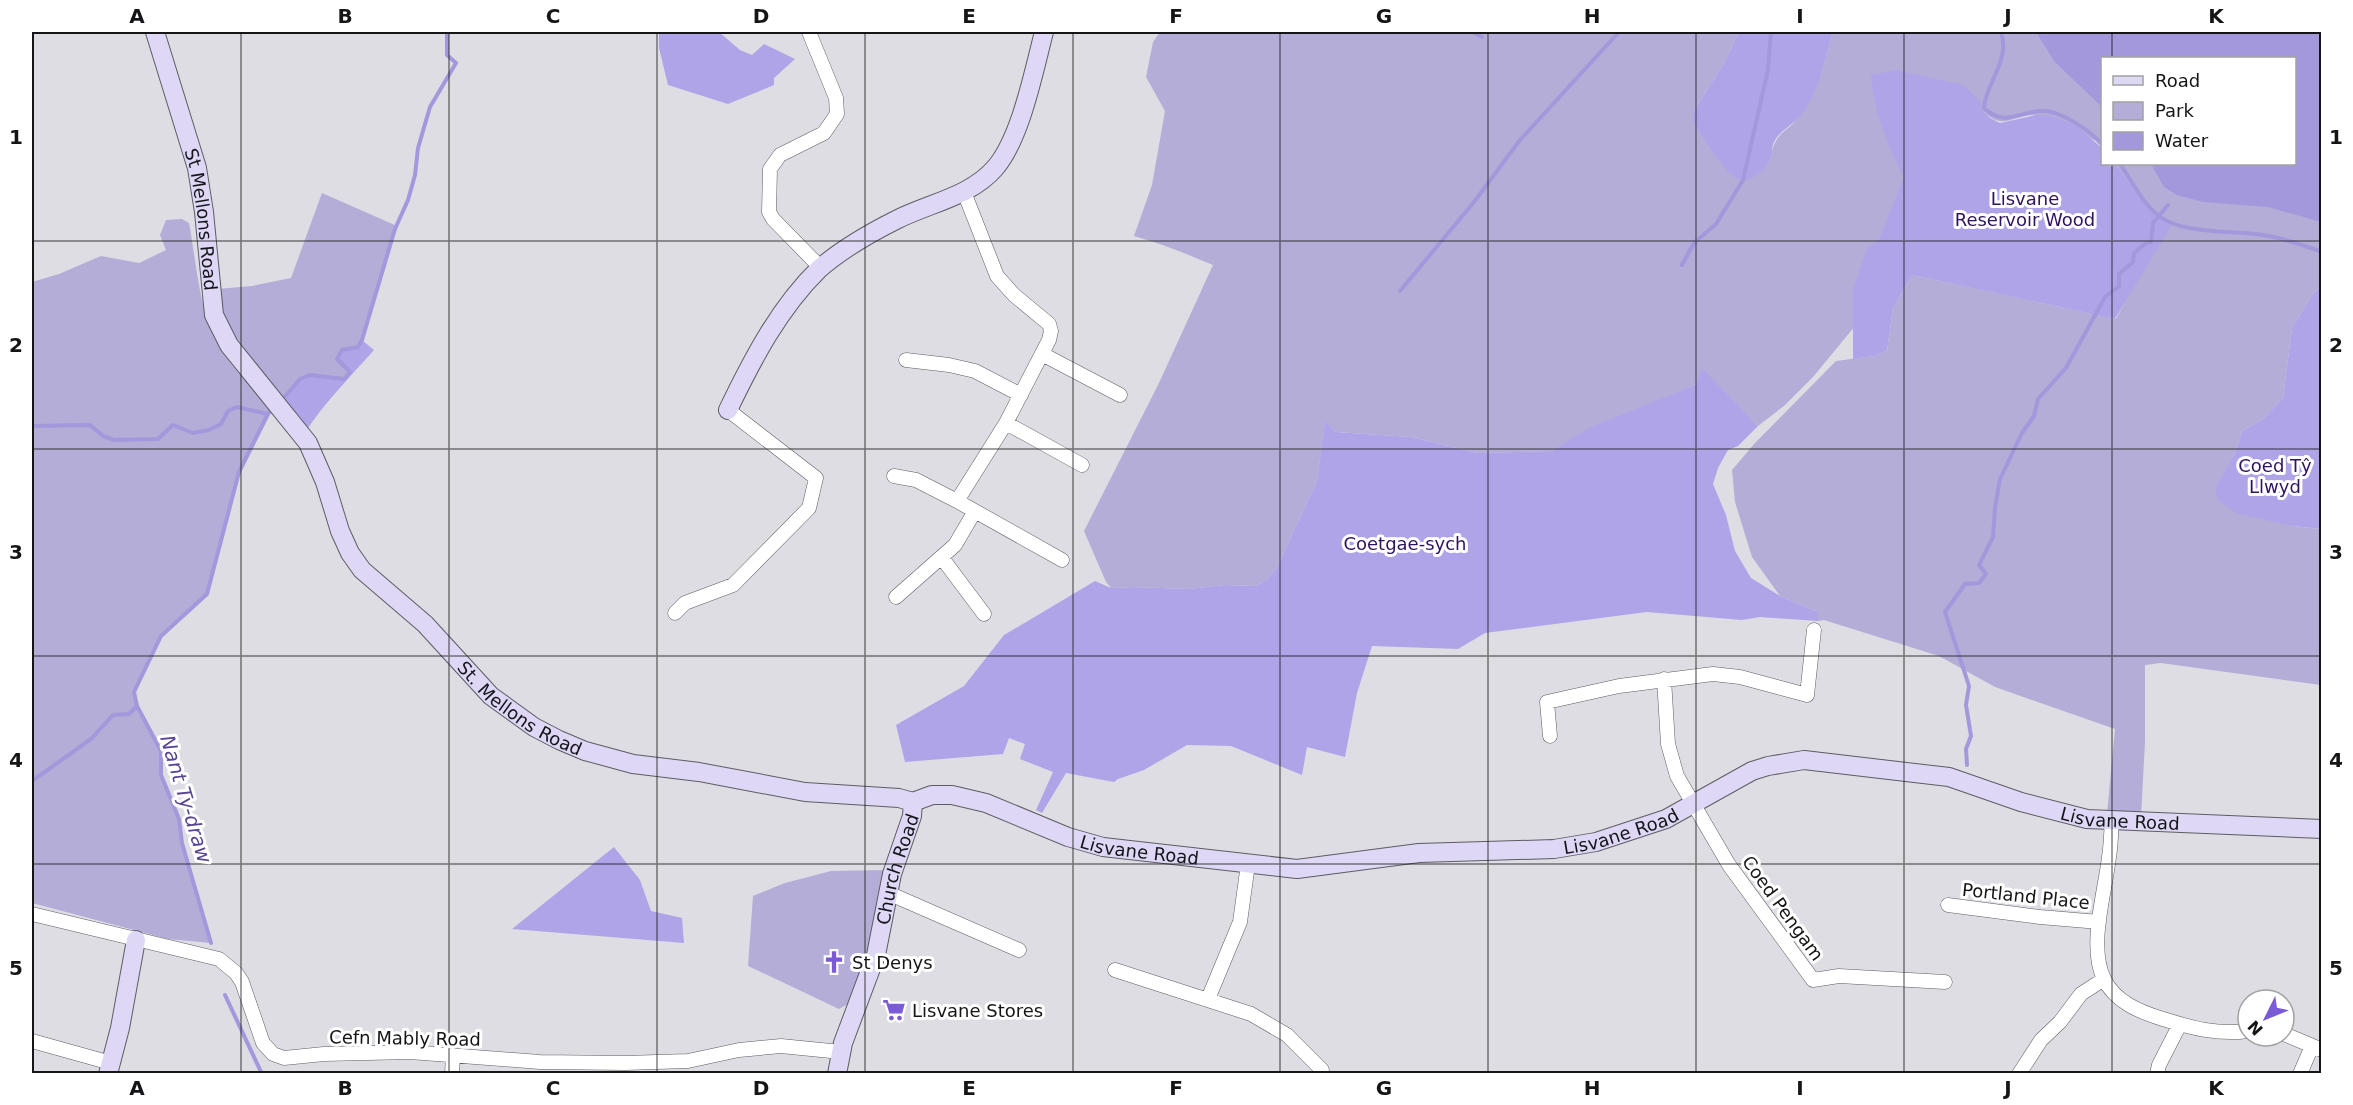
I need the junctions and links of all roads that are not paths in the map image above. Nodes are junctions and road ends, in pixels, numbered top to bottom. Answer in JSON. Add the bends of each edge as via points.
{"nodes":[{"id":1,"x":155,"y":32,"type":"edge"},
{"id":2,"x":809,"y":32,"type":"edge"},
{"id":3,"x":1044,"y":32,"type":"edge"},
{"id":4,"x":964,"y":192,"type":"junction"},
{"id":5,"x":821,"y":268,"type":"junction"},
{"id":6,"x":1042,"y":354,"type":"junction"},
{"id":7,"x":906,"y":360,"type":"dead end"},
{"id":8,"x":269,"y":394,"type":"joint"},
{"id":9,"x":1021,"y":395,"type":"junction"},
{"id":10,"x":1120,"y":395,"type":"dead end"},
{"id":11,"x":728,"y":410,"type":"joint"},
{"id":12,"x":1006,"y":423,"type":"junction"},
{"id":13,"x":1082,"y":465,"type":"dead end"},
{"id":14,"x":894,"y":476,"type":"dead end"},
{"id":15,"x":957,"y":501,"type":"junction"},
{"id":16,"x":975,"y":511,"type":"junction"},
{"id":17,"x":942,"y":558,"type":"junction"},
{"id":18,"x":1062,"y":560,"type":"dead end"},
{"id":19,"x":896,"y":597,"type":"dead end"},
{"id":20,"x":675,"y":613,"type":"dead end"},
{"id":21,"x":984,"y":614,"type":"dead end"},
{"id":22,"x":1814,"y":630,"type":"dead end"},
{"id":23,"x":1664,"y":679,"type":"junction"},
{"id":24,"x":1550,"y":736,"type":"dead end"},
{"id":25,"x":913,"y":802,"type":"junction"},
{"id":26,"x":1693,"y":805,"type":"junction"},
{"id":27,"x":2112,"y":820,"type":"junction"},
{"id":28,"x":2322,"y":829,"type":"edge"},
{"id":29,"x":1248,"y":864,"type":"junction"},
{"id":30,"x":888,"y":893,"type":"junction"},
{"id":31,"x":1948,"y":905,"type":"dead end"},
{"id":32,"x":32,"y":914,"type":"edge"},
{"id":33,"x":2099,"y":922,"type":"junction"},
{"id":34,"x":135,"y":940,"type":"junction"},
{"id":35,"x":1019,"y":950,"type":"dead end"},
{"id":36,"x":1115,"y":970,"type":"dead end"},
{"id":37,"x":2104,"y":979,"type":"junction"},
{"id":38,"x":1945,"y":982,"type":"dead end"},
{"id":39,"x":1208,"y":999,"type":"junction"},
{"id":40,"x":2180,"y":1024,"type":"junction"},
{"id":41,"x":2236,"y":1031,"type":"edge"},
{"id":42,"x":2296,"y":1039,"type":"edge"},
{"id":43,"x":32,"y":1041,"type":"edge"},
{"id":44,"x":2317,"y":1048,"type":"edge"},
{"id":45,"x":841,"y":1052,"type":"junction"},
{"id":46,"x":453,"y":1055,"type":"junction"},
{"id":47,"x":109,"y":1068,"type":"edge"},
{"id":48,"x":1322,"y":1070,"type":"dead end"},
{"id":49,"x":452,"y":1074,"type":"edge"},
{"id":50,"x":837,"y":1074,"type":"edge"},
{"id":51,"x":2019,"y":1074,"type":"edge"},
{"id":52,"x":2157,"y":1074,"type":"edge"},
{"id":53,"x":2300,"y":1074,"type":"edge"}],
"edges":[{"from":1,"to":8,"type":"main road","name":"St Mellons Road","via":[[197,168],[214,315],[229,345]]},
{"from":2,"to":5,"type":"street","via":[[836,98],[837,114],[824,133],[780,155],[770,169],[769,212]]},
{"from":3,"to":4,"type":"main road","via":[[1010,144],[989,175]]},
{"from":4,"to":5,"type":"main road","via":[[862,237]]},
{"from":4,"to":6,"type":"street","via":[[997,276],[1014,296],[1049,324],[1051,332]]},
{"from":5,"to":11,"type":"main road","via":[[803,286],[756,353]]},
{"from":6,"to":9,"type":"street"},
{"from":6,"to":10,"type":"street"},
{"from":7,"to":9,"type":"street","via":[[975,371]]},
{"from":8,"to":25,"type":"main road","name":"St. Mellons Road","via":[[308,443],[343,538],[363,570],[425,624],[491,696],[534,727],[585,751],[633,764],[805,792]]},
{"from":9,"to":12,"type":"street"},
{"from":11,"to":20,"type":"street","via":[[816,478],[813,497],[809,508],[733,585],[685,603]]},
{"from":12,"to":13,"type":"street"},
{"from":12,"to":15,"type":"street"},
{"from":14,"to":15,"type":"street","via":[[916,480]]},
{"from":15,"to":16,"type":"street"},
{"from":16,"to":17,"type":"street","via":[[955,545]]},
{"from":16,"to":18,"type":"street"},
{"from":17,"to":19,"type":"street"},
{"from":17,"to":21,"type":"street"},
{"from":22,"to":23,"type":"street","via":[[1807,694],[1740,676],[1713,674]]},
{"from":23,"to":24,"type":"street","via":[[1547,702]]},
{"from":23,"to":26,"type":"street","via":[[1668,744],[1677,776]]},
{"from":25,"to":29,"type":"main road","name":"Lisvane Road","via":[[932,795],[952,795],[986,803],[1087,843]]},
{"from":25,"to":30,"type":"main road","name":"Church Road"},
{"from":26,"to":27,"type":"main road","name":"Lisvane Road","via":[[1752,771],[1804,760],[1949,777],[2070,817]]},
{"from":26,"to":29,"type":"main road","name":"Lisvane Road","via":[[1629,833],[1554,849],[1419,853],[1307,869]]},
{"from":26,"to":38,"type":"street","name":"Coed Pengam","via":[[1729,865],[1813,980],[1839,976]]},
{"from":27,"to":28,"type":"main road","name":"Lisvane Road"},
{"from":27,"to":33,"type":"street"},
{"from":29,"to":39,"type":"street","via":[[1240,922]]},
{"from":30,"to":35,"type":"street"},
{"from":30,"to":45,"type":"main road","name":"Church Road","via":[[873,966]]},
{"from":31,"to":33,"type":"street","name":"Portland Place"},
{"from":32,"to":34,"type":"street","name":"Cefn Mably Road"},
{"from":33,"to":37,"type":"street","via":[[2097,947]]},
{"from":34,"to":46,"type":"street","name":"Cefn Mably Road","via":[[208,955],[230,966],[242,982],[263,1043],[273,1054],[284,1058],[410,1052]]},
{"from":34,"to":47,"type":"main road"},
{"from":36,"to":39,"type":"street"},
{"from":37,"to":40,"type":"street","via":[[2115,994],[2135,1008]]},
{"from":37,"to":51,"type":"street","via":[[2080,994]]},
{"from":39,"to":48,"type":"street","via":[[1273,1025],[1302,1047]]},
{"from":40,"to":41,"type":"street","via":[[2212,1032]]},
{"from":40,"to":52,"type":"street"},
{"from":42,"to":44,"type":"street"},
{"from":43,"to":47,"type":"street"},
{"from":44,"to":53,"type":"street"},
{"from":45,"to":46,"type":"street","name":"Cefn Mably Road","via":[[781,1046],[688,1061],[626,1063]]},
{"from":45,"to":50,"type":"main road","name":"Church Road"},
{"from":46,"to":49,"type":"street"}]}
